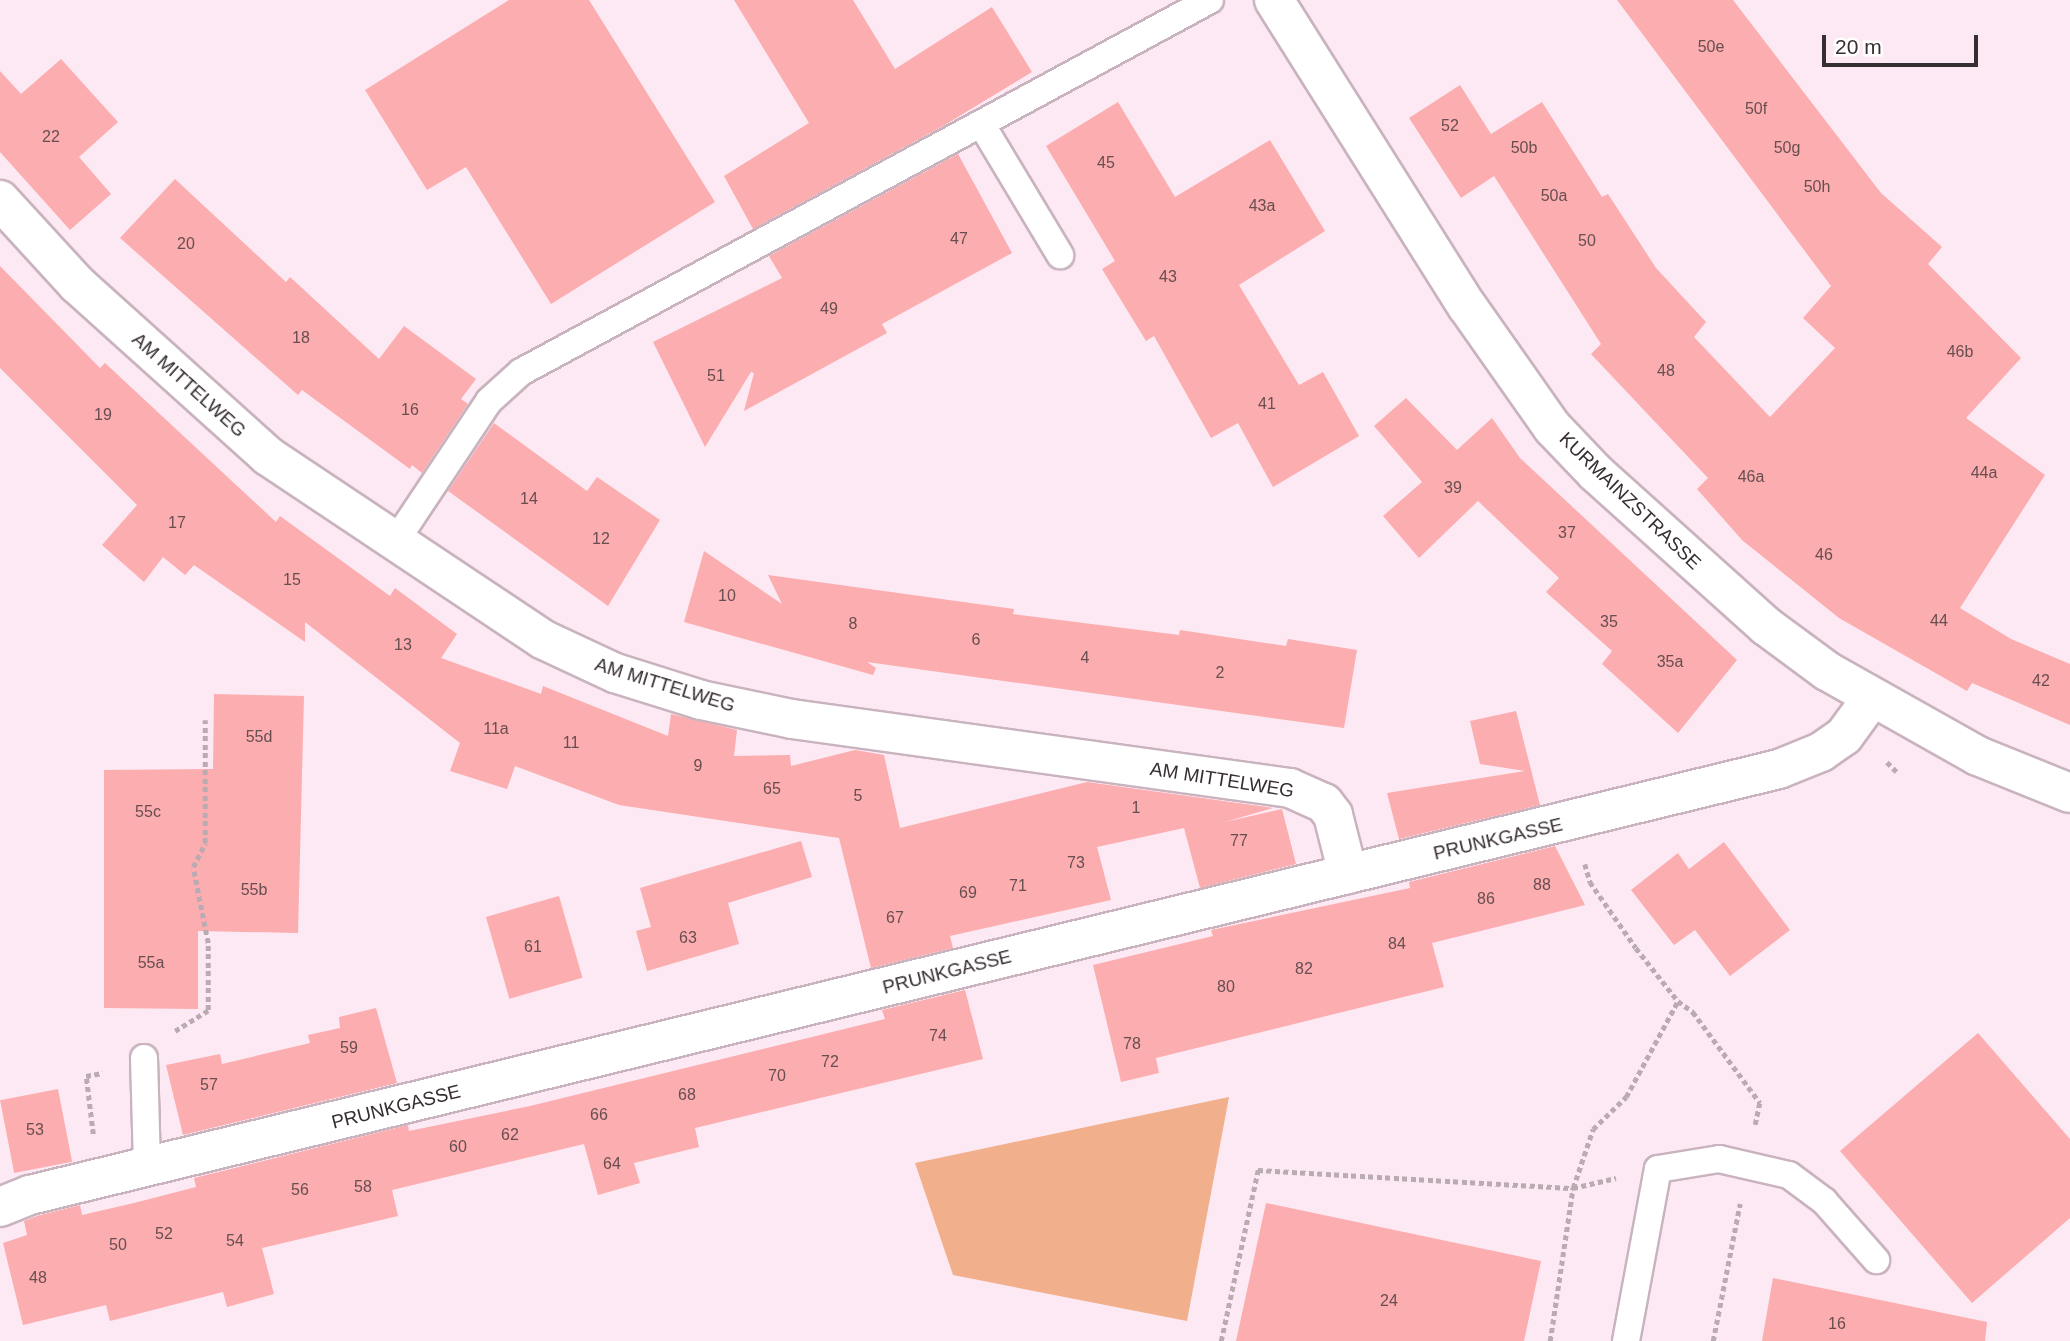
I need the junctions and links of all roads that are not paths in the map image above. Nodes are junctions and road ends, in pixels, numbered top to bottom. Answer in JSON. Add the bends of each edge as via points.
{"nodes":[{"id":1,"x":1210,"y":0,"type":"edge"},
{"id":2,"x":1274,"y":0,"type":"edge"},
{"id":3,"x":982,"y":125,"type":"junction"},
{"id":4,"x":0,"y":200,"type":"edge"},
{"id":5,"x":1060,"y":255,"type":"dead end"},
{"id":6,"x":395,"y":542,"type":"junction"},
{"id":7,"x":1871,"y":699,"type":"junction"},
{"id":8,"x":2070,"y":793,"type":"edge"},
{"id":9,"x":1348,"y":874,"type":"junction"},
{"id":10,"x":144,"y":1058,"type":"dead end"},
{"id":11,"x":147,"y":1168,"type":"junction"},
{"id":12,"x":0,"y":1207,"type":"edge"},
{"id":13,"x":1876,"y":1260,"type":"dead end"},
{"id":14,"x":1626,"y":1341,"type":"edge"}],
"edges":[{"from":1,"to":3,"type":"lane"},
{"from":2,"to":7,"type":"street","name":"KURMAINZSTRASSE","via":[[1467,306],[1552,427],[1659,533],[1766,626]]},
{"from":3,"to":5,"type":"lane"},
{"from":3,"to":6,"type":"lane","via":[[522,372],[489,401]]},
{"from":4,"to":6,"type":"street","name":"AM MITTELWEG","via":[[77,284],[211,407],[268,456]]},
{"from":6,"to":9,"type":"street","name":"AM MITTELWEG","via":[[542,639],[615,673],[701,700],[792,719],[1290,788],[1310,795],[1333,815]]},
{"from":7,"to":8,"type":"street","name":"KURMAINZSTRASSE","via":[[1978,756]]},
{"from":7,"to":9,"type":"street","name":"PRUNKGASSE","via":[[1844,736],[1821,752],[1779,769]]},
{"from":9,"to":11,"type":"street","name":"PRUNKGASSE"},
{"from":10,"to":11,"type":"lane"},
{"from":11,"to":12,"type":"street","name":"PRUNKGASSE","via":[[30,1195]]},
{"from":13,"to":14,"type":"lane","via":[[1789,1175],[1719,1159],[1658,1169]]}]}
